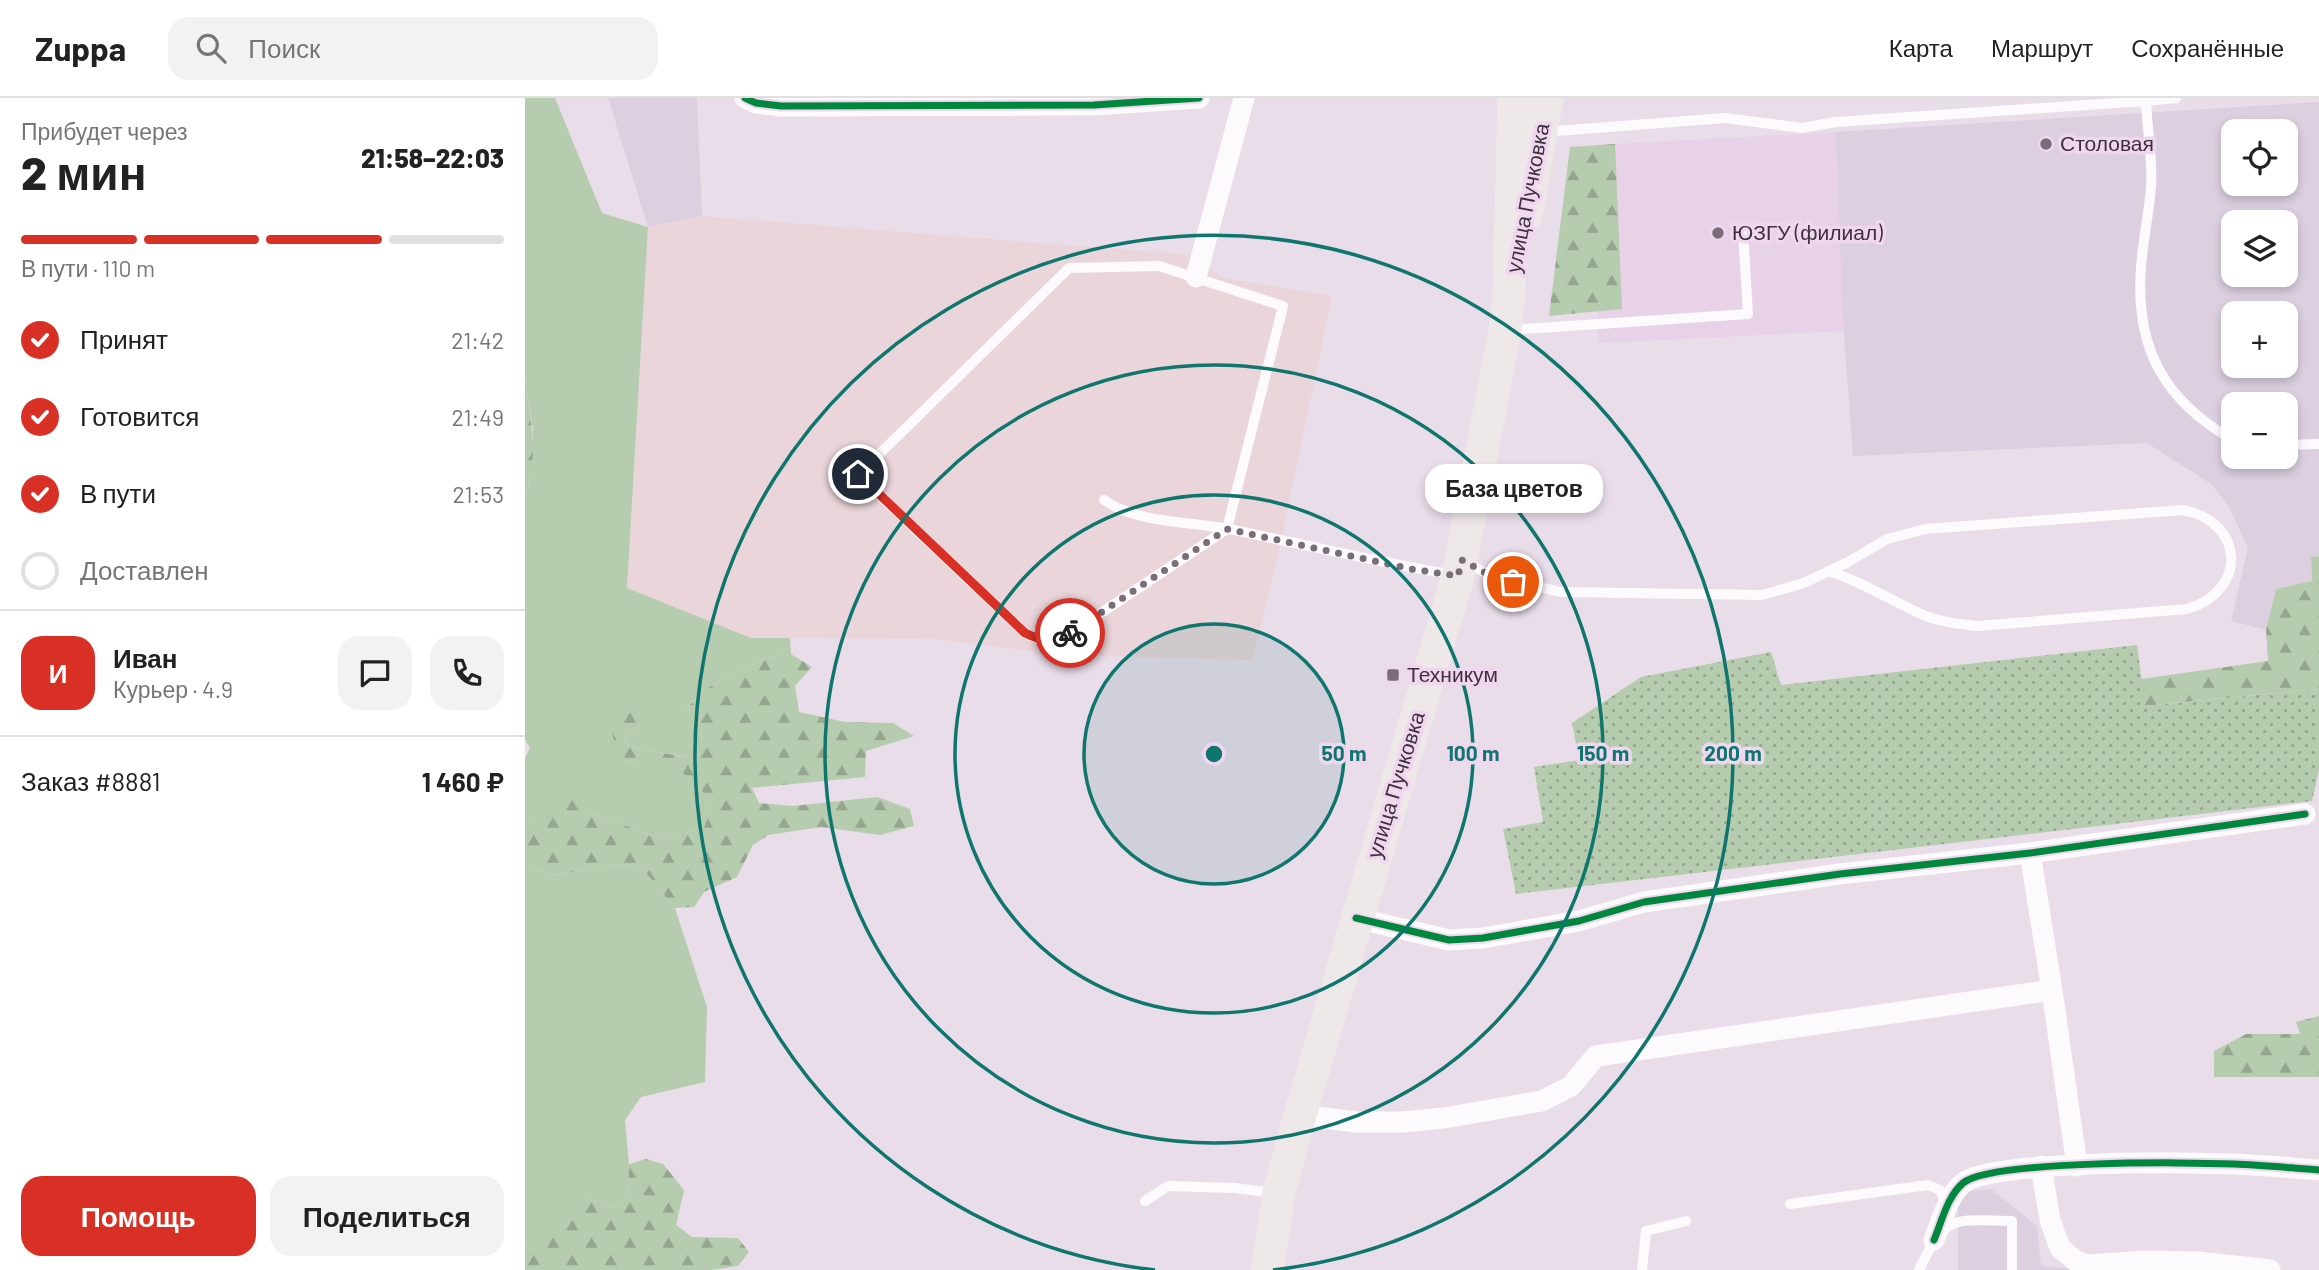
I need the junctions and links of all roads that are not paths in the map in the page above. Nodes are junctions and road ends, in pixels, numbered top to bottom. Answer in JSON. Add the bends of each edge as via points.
{"nodes":[{"id":1,"x":745,"y":98,"type":"edge"},
{"id":2,"x":1199,"y":98,"type":"edge"},
{"id":3,"x":1244,"y":98,"type":"edge"},
{"id":4,"x":2176,"y":98,"type":"edge"},
{"id":5,"x":2146,"y":101,"type":"junction"},
{"id":6,"x":1532,"y":111,"type":"edge"},
{"id":7,"x":1743,"y":232,"type":"dead end"},
{"id":8,"x":1196,"y":277,"type":"junction"},
{"id":9,"x":1505,"y":330,"type":"junction"},
{"id":10,"x":2221,"y":432,"type":"edge"},
{"id":11,"x":2319,"y":444,"type":"edge"},
{"id":12,"x":2298,"y":445,"type":"edge"},
{"id":13,"x":1104,"y":500,"type":"dead end"},
{"id":14,"x":1227,"y":529,"type":"junction"},
{"id":15,"x":1460,"y":568,"type":"junction"},
{"id":16,"x":1828,"y":571,"type":"junction"},
{"id":17,"x":2305,"y":814,"type":"dead end"},
{"id":18,"x":2030,"y":853,"type":"junction"},
{"id":19,"x":1356,"y":918,"type":"junction"},
{"id":20,"x":2052,"y":990,"type":"junction"},
{"id":21,"x":1300,"y":1115,"type":"junction"},
{"id":22,"x":2041,"y":1166,"type":"junction"},
{"id":23,"x":2077,"y":1166,"type":"junction"},
{"id":24,"x":2319,"y":1170,"type":"edge"},
{"id":25,"x":1279,"y":1193,"type":"junction"},
{"id":26,"x":1145,"y":1201,"type":"dead end"},
{"id":27,"x":1790,"y":1204,"type":"dead end"},
{"id":28,"x":1948,"y":1205,"type":"junction"},
{"id":29,"x":1686,"y":1222,"type":"dead end"},
{"id":30,"x":1934,"y":1240,"type":"junction"},
{"id":31,"x":1269,"y":1270,"type":"edge"},
{"id":32,"x":1642,"y":1270,"type":"edge"},
{"id":33,"x":1919,"y":1270,"type":"edge"},
{"id":34,"x":2012,"y":1270,"type":"edge"},
{"id":35,"x":2270,"y":1270,"type":"edge"}],
"edges":[{"from":1,"to":2,"type":"street","via":[[781,106],[822,106],[1094,105]]},
{"from":3,"to":8,"type":"street"},
{"from":4,"to":5,"type":"lane"},
{"from":5,"to":6,"type":"lane","via":[[1803,128],[1725,118]]},
{"from":5,"to":10,"type":"lane","via":[[2151,185],[2141,305],[2146,337],[2158,371],[2175,394]]},
{"from":6,"to":9,"type":"main road","name":"улица Пучковка"},
{"from":7,"to":9,"type":"lane","via":[[1748,314]]},
{"from":8,"to":14,"type":"lane","via":[[1283,306]]},
{"from":8,"to":14,"type":"lane","via":[[1159,266],[1069,268],[858,474],[1025,633],[1042,641],[1062,639]]},
{"from":9,"to":15,"type":"main road","name":"улица Пучковка"},
{"from":11,"to":12,"type":"lane"},
{"from":13,"to":14,"type":"lane","via":[[1137,515]]},
{"from":14,"to":15,"type":"lane","via":[[1411,569]]},
{"from":15,"to":16,"type":"lane","via":[[1561,592],[1762,596]]},
{"from":15,"to":19,"type":"main road","name":"улица Пучковка"},
{"from":16,"to":16,"type":"lane","via":[[1887,539],[1925,529],[2183,510],[2214,522],[2231,551],[2226,583],[2203,604],[2187,609],[1978,626],[1919,614]]},
{"from":17,"to":18,"type":"street"},
{"from":18,"to":19,"type":"street","via":[[1644,902],[1483,938],[1449,940]]},
{"from":18,"to":20,"type":"street"},
{"from":19,"to":21,"type":"main road","name":"улица Пучковка"},
{"from":20,"to":21,"type":"street","via":[[1597,1056],[1571,1086],[1542,1101],[1444,1118],[1357,1122]]},
{"from":20,"to":23,"type":"street"},
{"from":21,"to":25,"type":"main road","name":"улица Пучковка"},
{"from":22,"to":23,"type":"street"},
{"from":22,"to":28,"type":"street","via":[[1975,1176],[1964,1182]]},
{"from":22,"to":35,"type":"street","via":[[2060,1248],[2076,1261],[2088,1265],[2199,1262]]},
{"from":23,"to":24,"type":"street","via":[[2233,1164]]},
{"from":25,"to":26,"type":"lane","via":[[1168,1186]]},
{"from":25,"to":31,"type":"main road","name":"улица Пучковка"},
{"from":27,"to":28,"type":"lane","via":[[1928,1185],[1940,1190]]},
{"from":28,"to":30,"type":"street"},
{"from":29,"to":32,"type":"lane","via":[[1646,1231]]},
{"from":30,"to":33,"type":"lane"},
{"from":30,"to":34,"type":"lane","via":[[1960,1220],[2012,1221]]}]}
